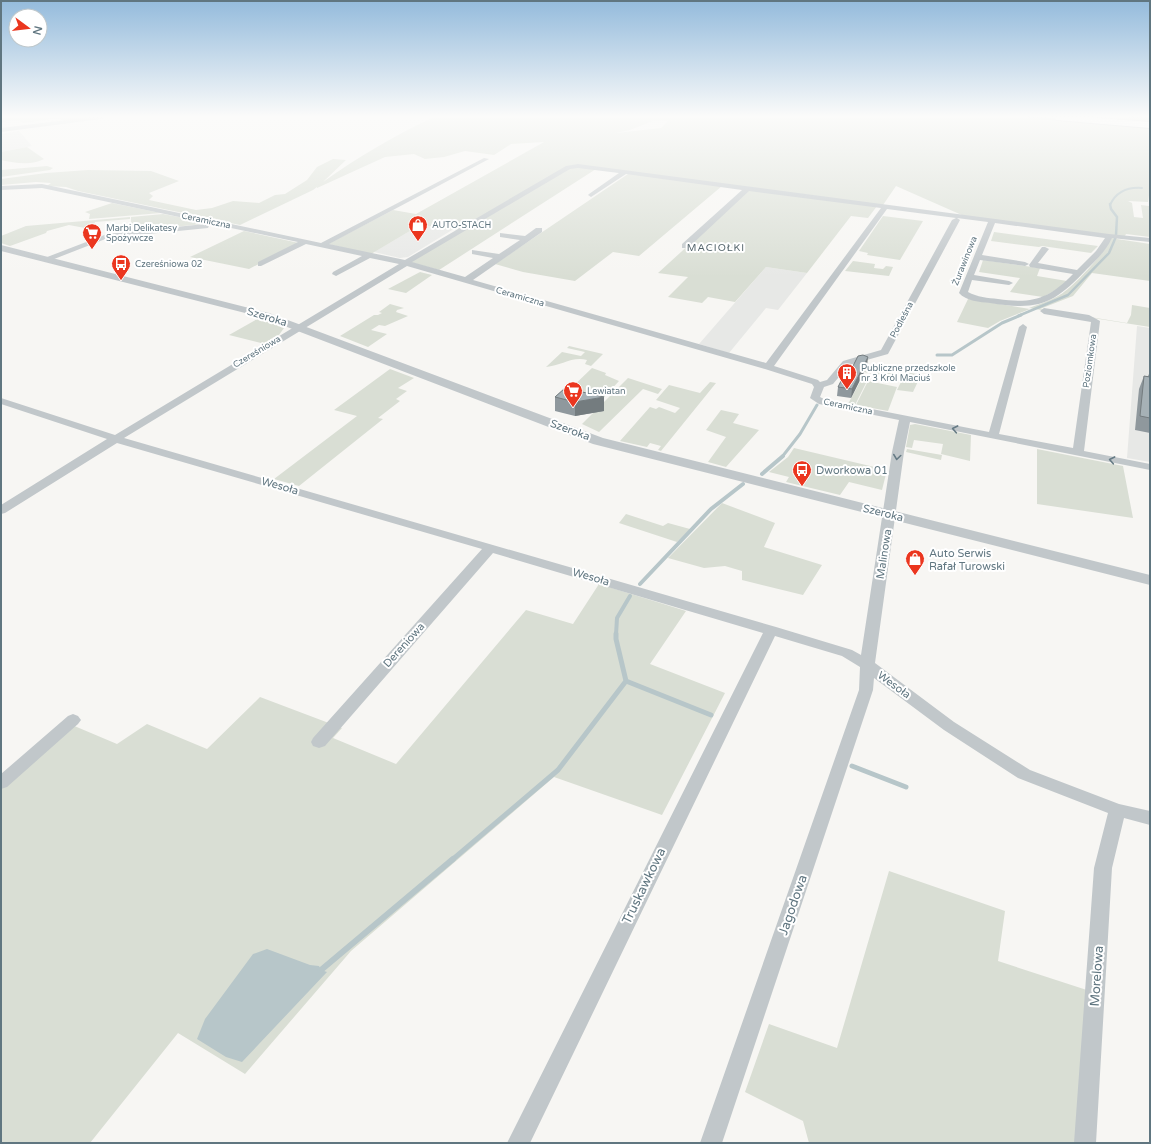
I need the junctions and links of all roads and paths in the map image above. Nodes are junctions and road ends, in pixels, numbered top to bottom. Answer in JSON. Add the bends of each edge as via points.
{"nodes":[{"id":1,"x":464,"y":170,"type":"edge"},
{"id":2,"x":560,"y":170,"type":"edge"},
{"id":3,"x":612,"y":170,"type":"edge"},
{"id":4,"x":625,"y":172,"type":"junction"},
{"id":5,"x":1,"y":188,"type":"edge"},
{"id":6,"x":748,"y":188,"type":"junction"},
{"id":7,"x":591,"y":195,"type":"dead end"},
{"id":8,"x":883,"y":206,"type":"junction"},
{"id":9,"x":956,"y":220,"type":"dead end"},
{"id":10,"x":992,"y":221,"type":"junction"},
{"id":11,"x":219,"y":224,"type":"junction"},
{"id":12,"x":539,"y":230,"type":"dead end"},
{"id":13,"x":503,"y":235,"type":"dead end"},
{"id":14,"x":1109,"y":236,"type":"junction"},
{"id":15,"x":527,"y":239,"type":"junction"},
{"id":16,"x":1150,"y":240,"type":"edge"},
{"id":17,"x":304,"y":242,"type":"junction"},
{"id":18,"x":322,"y":245,"type":"junction"},
{"id":19,"x":685,"y":246,"type":"dead end"},
{"id":20,"x":1,"y":248,"type":"edge"},
{"id":21,"x":1045,"y":249,"type":"dead end"},
{"id":22,"x":476,"y":252,"type":"dead end"},
{"id":23,"x":369,"y":255,"type":"junction"},
{"id":24,"x":501,"y":257,"type":"junction"},
{"id":25,"x":978,"y":257,"type":"junction"},
{"id":26,"x":46,"y":259,"type":"junction"},
{"id":27,"x":406,"y":263,"type":"junction"},
{"id":28,"x":260,"y":264,"type":"dead end"},
{"id":29,"x":1025,"y":264,"type":"dead end"},
{"id":30,"x":447,"y":271,"type":"dead end"},
{"id":31,"x":1080,"y":273,"type":"junction"},
{"id":32,"x":336,"y":274,"type":"dead end"},
{"id":33,"x":969,"y":278,"type":"junction"},
{"id":34,"x":468,"y":279,"type":"junction"},
{"id":35,"x":1009,"y":283,"type":"dead end"},
{"id":36,"x":1044,"y":311,"type":"dead end"},
{"id":37,"x":802,"y":312,"type":"dead end"},
{"id":38,"x":299,"y":327,"type":"junction"},
{"id":39,"x":1023,"y":327,"type":"dead end"},
{"id":40,"x":768,"y":367,"type":"junction"},
{"id":41,"x":818,"y":385,"type":"junction"},
{"id":42,"x":1,"y":400,"type":"edge"},
{"id":43,"x":905,"y":419,"type":"junction"},
{"id":44,"x":993,"y":436,"type":"junction"},
{"id":45,"x":116,"y":439,"type":"junction"},
{"id":46,"x":1078,"y":453,"type":"junction"},
{"id":47,"x":1150,"y":467,"type":"edge"},
{"id":48,"x":1,"y":510,"type":"edge"},
{"id":49,"x":889,"y":515,"type":"junction"},
{"id":50,"x":490,"y":548,"type":"junction"},
{"id":51,"x":1150,"y":580,"type":"edge"},
{"id":52,"x":771,"y":630,"type":"junction"},
{"id":53,"x":867,"y":665,"type":"junction"},
{"id":54,"x":73,"y":720,"type":"dead end"},
{"id":55,"x":319,"y":742,"type":"dead end"},
{"id":56,"x":1,"y":783,"type":"edge"},
{"id":57,"x":1117,"y":810,"type":"junction"},
{"id":58,"x":1150,"y":818,"type":"edge"},
{"id":59,"x":518,"y":1143,"type":"edge"},
{"id":60,"x":711,"y":1143,"type":"edge"},
{"id":61,"x":1085,"y":1143,"type":"edge"}],
"edges":[{"from":1,"to":18,"type":"street"},
{"from":2,"to":27,"type":"street","name":"Czereśniowa"},
{"from":3,"to":4,"type":"street","name":"Czereśniowa"},
{"from":4,"to":6,"type":"street"},
{"from":4,"to":7,"type":"street"},
{"from":5,"to":11,"type":"street","name":"Ceramiczna","via":[[42,186]]},
{"from":6,"to":8,"type":"street"},
{"from":6,"to":19,"type":"street"},
{"from":8,"to":10,"type":"street"},
{"from":8,"to":37,"type":"street"},
{"from":8,"to":40,"type":"street"},
{"from":9,"to":41,"type":"street","name":"Podleśna","via":[[885,352],[846,363],[830,382]]},
{"from":10,"to":14,"type":"street"},
{"from":10,"to":25,"type":"street","name":"Żurawinowa"},
{"from":11,"to":17,"type":"street","name":"Ceramiczna"},
{"from":11,"to":26,"type":"street","via":[[107,236]]},
{"from":12,"to":15,"type":"street"},
{"from":13,"to":15,"type":"street"},
{"from":14,"to":16,"type":"street"},
{"from":14,"to":31,"type":"street"},
{"from":15,"to":24,"type":"street"},
{"from":17,"to":18,"type":"street","name":"Ceramiczna"},
{"from":17,"to":28,"type":"street"},
{"from":18,"to":23,"type":"street","name":"Ceramiczna"},
{"from":20,"to":26,"type":"street","name":"Szeroka"},
{"from":21,"to":31,"type":"street","via":[[1033,266]]},
{"from":22,"to":24,"type":"street"},
{"from":23,"to":27,"type":"street","name":"Ceramiczna"},
{"from":23,"to":32,"type":"street"},
{"from":24,"to":34,"type":"street"},
{"from":25,"to":29,"type":"street"},
{"from":25,"to":33,"type":"street","name":"Żurawinowa"},
{"from":26,"to":38,"type":"street","name":"Szeroka","via":[[265,315]]},
{"from":27,"to":34,"type":"street","name":"Ceramiczna"},
{"from":27,"to":38,"type":"street","name":"Czereśniowa"},
{"from":30,"to":34,"type":"street"},
{"from":31,"to":33,"type":"street","name":"Żurawinowa","via":[[1056,295],[1036,304],[1013,304],[969,297],[963,293]]},
{"from":33,"to":35,"type":"street"},
{"from":34,"to":40,"type":"street","name":"Ceramiczna"},
{"from":36,"to":46,"type":"street","name":"Poziomkowa","via":[[1096,321]]},
{"from":38,"to":45,"type":"street","name":"Czereśniowa"},
{"from":38,"to":49,"type":"street","name":"Szeroka","via":[[598,441]]},
{"from":39,"to":44,"type":"street"},
{"from":40,"to":41,"type":"street","name":"Ceramiczna"},
{"from":41,"to":43,"type":"street","name":"Ceramiczna","via":[[815,398],[818,401]]},
{"from":42,"to":45,"type":"street","name":"Wesoła"},
{"from":44,"to":43,"type":"street","name":"Ceramiczna","one_way":true},
{"from":43,"to":49,"type":"street","name":"Malinowa","one_way":true},
{"from":44,"to":46,"type":"street","name":"Ceramiczna"},
{"from":45,"to":48,"type":"street","name":"Czereśniowa"},
{"from":45,"to":50,"type":"street","name":"Wesoła"},
{"from":47,"to":46,"type":"street","name":"Ceramiczna","one_way":true},
{"from":49,"to":51,"type":"street","name":"Szeroka"},
{"from":49,"to":53,"type":"street","name":"Malinowa"},
{"from":50,"to":52,"type":"street","name":"Wesoła"},
{"from":50,"to":55,"type":"street","name":"Dereniowa"},
{"from":52,"to":53,"type":"street","name":"Wesoła","via":[[847,653]]},
{"from":52,"to":59,"type":"street","name":"Truskawkowa"},
{"from":53,"to":57,"type":"street","name":"Wesoła","via":[[949,726],[1024,774]]},
{"from":53,"to":60,"type":"street","name":"Jagodowa","via":[[866,690]]},
{"from":54,"to":56,"type":"street"},
{"from":57,"to":58,"type":"street","name":"Wesoła"},
{"from":57,"to":61,"type":"street","name":"Morelowa","via":[[1104,868]]}]}
